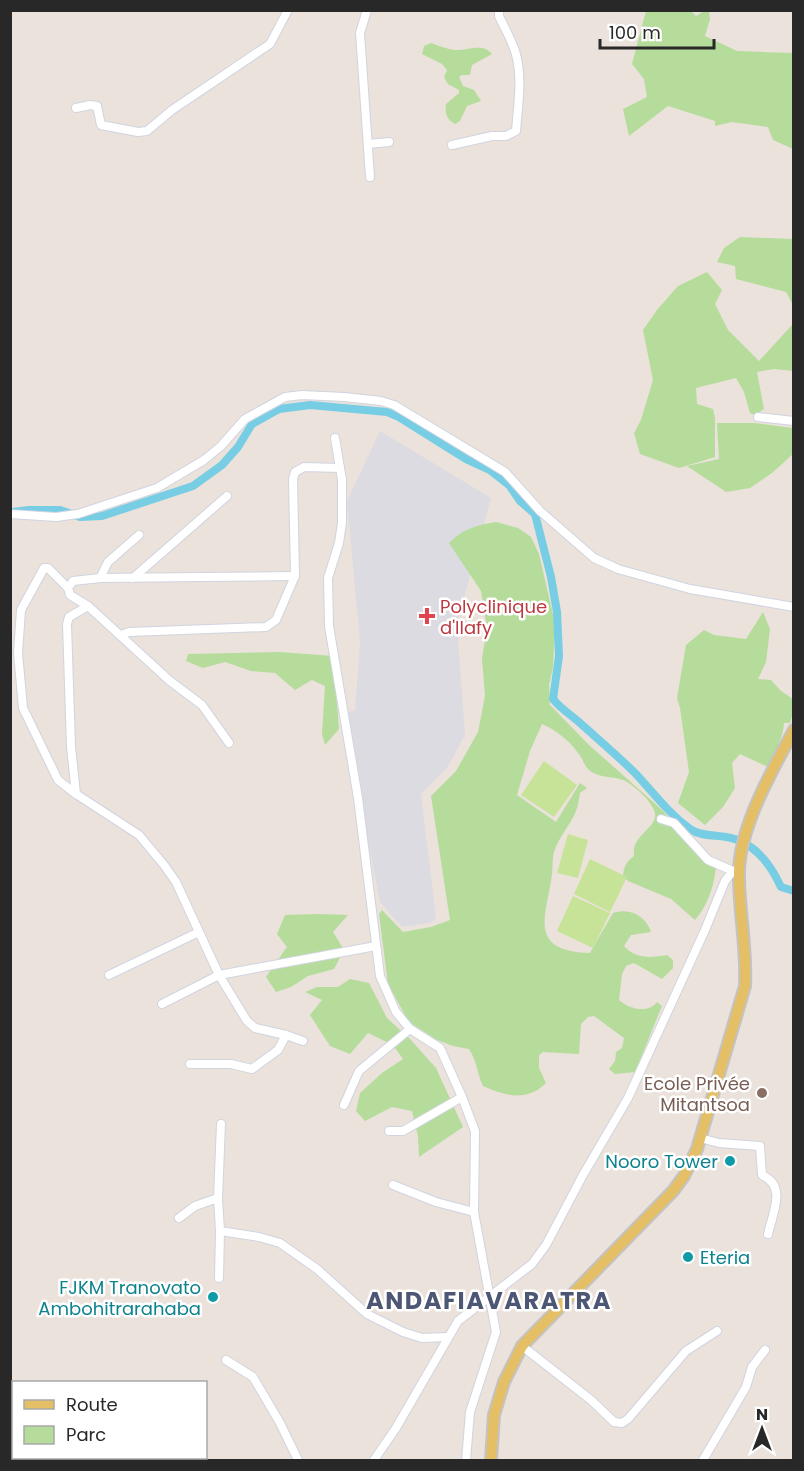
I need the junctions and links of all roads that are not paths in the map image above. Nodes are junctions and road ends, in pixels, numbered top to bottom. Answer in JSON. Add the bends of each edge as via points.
{"nodes":[{"id":1,"x":288,"y":10,"type":"edge"},
{"id":2,"x":367,"y":10,"type":"edge"},
{"id":3,"x":499,"y":10,"type":"edge"},
{"id":4,"x":76,"y":108,"type":"dead end"},
{"id":5,"x":389,"y":142,"type":"dead end"},
{"id":6,"x":368,"y":144,"type":"junction"},
{"id":7,"x":452,"y":145,"type":"dead end"},
{"id":8,"x":370,"y":177,"type":"dead end"},
{"id":9,"x":758,"y":417,"type":"dead end"},
{"id":10,"x":794,"y":421,"type":"edge"},
{"id":11,"x":335,"y":438,"type":"dead end"},
{"id":12,"x":340,"y":468,"type":"junction"},
{"id":13,"x":226,"y":496,"type":"dead end"},
{"id":14,"x":10,"y":514,"type":"edge"},
{"id":15,"x":139,"y":535,"type":"dead end"},
{"id":16,"x":295,"y":576,"type":"junction"},
{"id":17,"x":100,"y":578,"type":"junction"},
{"id":18,"x":133,"y":578,"type":"junction"},
{"id":19,"x":68,"y":588,"type":"junction"},
{"id":20,"x":88,"y":606,"type":"junction"},
{"id":21,"x":794,"y":607,"type":"edge"},
{"id":22,"x":121,"y":635,"type":"junction"},
{"id":23,"x":794,"y":730,"type":"edge"},
{"id":24,"x":229,"y":743,"type":"dead end"},
{"id":25,"x":790,"y":743,"type":"edge"},
{"id":26,"x":76,"y":794,"type":"junction"},
{"id":27,"x":661,"y":819,"type":"dead end"},
{"id":28,"x":736,"y":870,"type":"junction"},
{"id":29,"x":199,"y":932,"type":"junction"},
{"id":30,"x":376,"y":946,"type":"junction"},
{"id":31,"x":109,"y":975,"type":"dead end"},
{"id":32,"x":219,"y":975,"type":"junction"},
{"id":33,"x":162,"y":1004,"type":"dead end"},
{"id":34,"x":410,"y":1029,"type":"junction"},
{"id":35,"x":286,"y":1035,"type":"junction"},
{"id":36,"x":303,"y":1041,"type":"dead end"},
{"id":37,"x":190,"y":1064,"type":"dead end"},
{"id":38,"x":462,"y":1097,"type":"junction"},
{"id":39,"x":344,"y":1105,"type":"dead end"},
{"id":40,"x":221,"y":1124,"type":"dead end"},
{"id":41,"x":389,"y":1131,"type":"dead end"},
{"id":42,"x":700,"y":1138,"type":"junction"},
{"id":43,"x":393,"y":1185,"type":"dead end"},
{"id":44,"x":218,"y":1198,"type":"junction"},
{"id":45,"x":474,"y":1212,"type":"junction"},
{"id":46,"x":179,"y":1218,"type":"dead end"},
{"id":47,"x":220,"y":1231,"type":"junction"},
{"id":48,"x":768,"y":1234,"type":"dead end"},
{"id":49,"x":219,"y":1278,"type":"dead end"},
{"id":50,"x":488,"y":1297,"type":"junction"},
{"id":51,"x":717,"y":1331,"type":"dead end"},
{"id":52,"x":448,"y":1336,"type":"junction"},
{"id":53,"x":522,"y":1346,"type":"junction"},
{"id":54,"x":765,"y":1350,"type":"dead end"},
{"id":55,"x":226,"y":1360,"type":"dead end"},
{"id":56,"x":298,"y":1461,"type":"edge"},
{"id":57,"x":374,"y":1461,"type":"edge"},
{"id":58,"x":466,"y":1461,"type":"edge"},
{"id":59,"x":490,"y":1461,"type":"edge"},
{"id":60,"x":703,"y":1461,"type":"edge"}],
"edges":[{"from":1,"to":4,"type":"street","via":[[270,44],[147,131],[101,125],[97,106]]},
{"from":2,"to":6,"type":"street","via":[[360,33]]},
{"from":3,"to":7,"type":"street","via":[[518,67],[516,131]]},
{"from":5,"to":6,"type":"street"},
{"from":6,"to":8,"type":"street"},
{"from":9,"to":10,"type":"street"},
{"from":11,"to":12,"type":"street"},
{"from":12,"to":16,"type":"street","via":[[304,467],[295,472]]},
{"from":12,"to":30,"type":"street","via":[[342,523],[328,578],[328,626],[358,798]]},
{"from":13,"to":18,"type":"street"},
{"from":14,"to":21,"type":"street","via":[[78,514],[157,488],[204,460],[245,419],[285,397],[381,401],[400,408],[505,472],[540,511],[594,558],[618,569],[690,589]]},
{"from":15,"to":17,"type":"street","via":[[108,562]]},
{"from":16,"to":18,"type":"street"},
{"from":16,"to":22,"type":"street","via":[[276,620],[266,627]]},
{"from":17,"to":18,"type":"street"},
{"from":17,"to":19,"type":"street","via":[[73,581]]},
{"from":19,"to":20,"type":"street","via":[[70,595]]},
{"from":19,"to":26,"type":"street","via":[[44,568],[21,610],[18,653],[22,708],[58,780]]},
{"from":20,"to":22,"type":"street"},
{"from":20,"to":26,"type":"street","via":[[69,617],[67,624]]},
{"from":22,"to":24,"type":"street","via":[[136,652],[202,705]]},
{"from":23,"to":25,"type":"main road"},
{"from":25,"to":28,"type":"main road","via":[[755,808]]},
{"from":26,"to":29,"type":"street","via":[[139,835],[176,882]]},
{"from":27,"to":28,"type":"street","via":[[674,824],[708,860]]},
{"from":28,"to":42,"type":"main road","via":[[745,986]]},
{"from":28,"to":50,"type":"street","via":[[725,881],[628,1098],[546,1245],[532,1264]]},
{"from":29,"to":31,"type":"street"},
{"from":29,"to":32,"type":"street"},
{"from":30,"to":32,"type":"street"},
{"from":30,"to":34,"type":"street","via":[[380,975],[396,1012]]},
{"from":32,"to":33,"type":"street"},
{"from":32,"to":35,"type":"street","via":[[247,1021],[255,1028]]},
{"from":34,"to":38,"type":"street","via":[[440,1048]]},
{"from":34,"to":39,"type":"street","via":[[359,1071]]},
{"from":35,"to":36,"type":"street"},
{"from":35,"to":37,"type":"street","via":[[278,1050],[252,1069],[231,1064]]},
{"from":38,"to":41,"type":"street","via":[[403,1131]]},
{"from":38,"to":45,"type":"street","via":[[475,1131]]},
{"from":40,"to":44,"type":"street"},
{"from":42,"to":48,"type":"street","via":[[760,1146],[762,1175],[772,1180],[777,1195]]},
{"from":42,"to":53,"type":"main road","via":[[693,1160],[673,1191]]},
{"from":43,"to":45,"type":"street"},
{"from":44,"to":46,"type":"street","via":[[195,1206]]},
{"from":44,"to":47,"type":"street"},
{"from":45,"to":50,"type":"street"},
{"from":47,"to":49,"type":"street"},
{"from":47,"to":52,"type":"street","via":[[280,1243],[317,1269],[367,1314],[403,1332],[422,1338]]},
{"from":50,"to":52,"type":"street","via":[[458,1321]]},
{"from":50,"to":58,"type":"street","via":[[496,1332],[470,1412]]},
{"from":51,"to":53,"type":"street","via":[[686,1351],[622,1423],[614,1422]]},
{"from":52,"to":57,"type":"street"},
{"from":53,"to":59,"type":"main road","via":[[504,1382],[494,1415]]},
{"from":54,"to":60,"type":"street","via":[[752,1367],[746,1387]]},
{"from":55,"to":56,"type":"street","via":[[253,1377]]}]}
